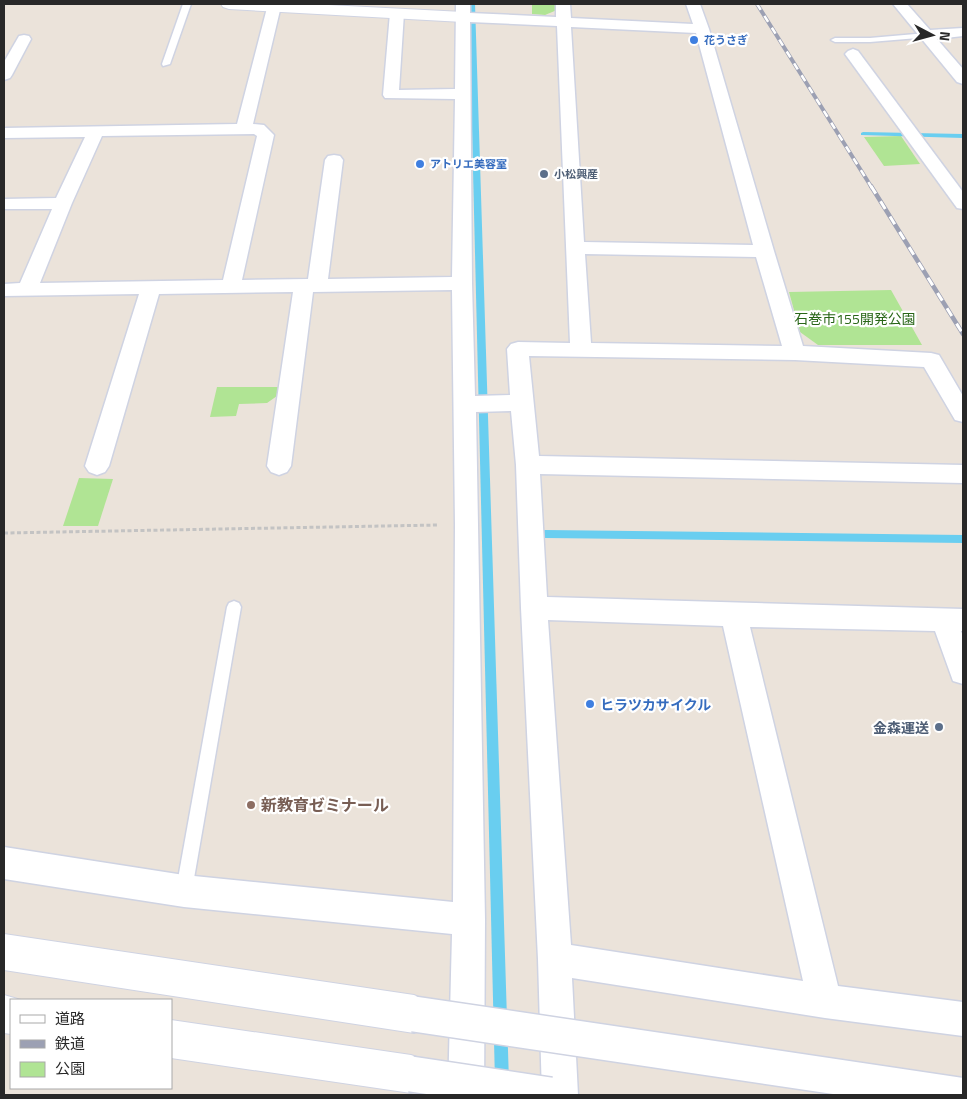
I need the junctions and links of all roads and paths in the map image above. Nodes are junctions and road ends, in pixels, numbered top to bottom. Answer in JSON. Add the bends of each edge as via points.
{"nodes":[{"id":1,"x":187,"y":4,"type":"edge"},
{"id":2,"x":229,"y":4,"type":"edge"},
{"id":3,"x":563,"y":4,"type":"edge"},
{"id":4,"x":693,"y":4,"type":"edge"},
{"id":5,"x":900,"y":4,"type":"edge"},
{"id":6,"x":274,"y":6,"type":"junction"},
{"id":7,"x":397,"y":13,"type":"junction"},
{"id":8,"x":465,"y":13,"type":"edge"},
{"id":9,"x":564,"y":22,"type":"junction"},
{"id":10,"x":702,"y":28,"type":"junction"},
{"id":11,"x":963,"y":32,"type":"edge"},
{"id":12,"x":927,"y":35,"type":"junction"},
{"id":13,"x":24,"y":39,"type":"dead end"},
{"id":14,"x":834,"y":40,"type":"dead end"},
{"id":15,"x":853,"y":54,"type":"dead end"},
{"id":16,"x":166,"y":64,"type":"dead end"},
{"id":17,"x":961,"y":74,"type":"edge"},
{"id":18,"x":4,"y":75,"type":"edge"},
{"id":19,"x":462,"y":94,"type":"junction"},
{"id":20,"x":244,"y":128,"type":"junction"},
{"id":21,"x":96,"y":132,"type":"junction"},
{"id":22,"x":4,"y":133,"type":"edge"},
{"id":23,"x":334,"y":160,"type":"dead end"},
{"id":24,"x":963,"y":176,"type":"edge"},
{"id":25,"x":945,"y":178,"type":"junction"},
{"id":26,"x":63,"y":203,"type":"junction"},
{"id":27,"x":4,"y":204,"type":"edge"},
{"id":28,"x":963,"y":204,"type":"edge"},
{"id":29,"x":575,"y":248,"type":"junction"},
{"id":30,"x":764,"y":251,"type":"junction"},
{"id":31,"x":462,"y":283,"type":"junction"},
{"id":32,"x":311,"y":285,"type":"junction"},
{"id":33,"x":231,"y":286,"type":"junction"},
{"id":34,"x":151,"y":288,"type":"junction"},
{"id":35,"x":11,"y":293,"type":"edge"},
{"id":36,"x":581,"y":349,"type":"junction"},
{"id":37,"x":796,"y":352,"type":"junction"},
{"id":38,"x":466,"y":404,"type":"junction"},
{"id":39,"x":512,"y":404,"type":"junction"},
{"id":40,"x":963,"y":414,"type":"edge"},
{"id":41,"x":97,"y":466,"type":"dead end"},
{"id":42,"x":279,"y":466,"type":"dead end"},
{"id":43,"x":528,"y":466,"type":"junction"},
{"id":44,"x":963,"y":474,"type":"edge"},
{"id":45,"x":467,"y":525,"type":"junction"},
{"id":46,"x":4,"y":533,"type":"edge"},
{"id":47,"x":234,"y":607,"type":"dead end"},
{"id":48,"x":534,"y":608,"type":"junction"},
{"id":49,"x":734,"y":615,"type":"junction"},
{"id":50,"x":953,"y":620,"type":"edge"},
{"id":51,"x":963,"y":672,"type":"edge"},
{"id":52,"x":4,"y":863,"type":"edge"},
{"id":53,"x":184,"y":890,"type":"junction"},
{"id":54,"x":469,"y":920,"type":"junction"},
{"id":55,"x":4,"y":952,"type":"edge"},
{"id":56,"x":555,"y":960,"type":"junction"},
{"id":57,"x":825,"y":1001,"type":"junction"},
{"id":58,"x":963,"y":1019,"type":"edge"},
{"id":59,"x":172,"y":1039,"type":"edge"},
{"id":60,"x":466,"y":1095,"type":"edge"},
{"id":61,"x":550,"y":1095,"type":"edge"},
{"id":62,"x":560,"y":1095,"type":"edge"},
{"id":63,"x":959,"y":1095,"type":"edge"}],
"edges":[{"from":1,"to":16,"type":"lane"},
{"from":2,"to":6,"type":"street"},
{"from":3,"to":9,"type":"street"},
{"from":4,"to":10,"type":"street"},
{"from":5,"to":12,"type":"street"},
{"from":6,"to":7,"type":"street"},
{"from":6,"to":20,"type":"street"},
{"from":7,"to":8,"type":"street"},
{"from":7,"to":19,"type":"street","via":[[391,95]]},
{"from":8,"to":9,"type":"street","via":[[485,18]]},
{"from":8,"to":19,"type":"street"},
{"from":9,"to":10,"type":"street"},
{"from":9,"to":29,"type":"street"},
{"from":10,"to":30,"type":"street"},
{"from":11,"to":12,"type":"street"},
{"from":12,"to":14,"type":"lane"},
{"from":12,"to":17,"type":"street"},
{"from":13,"to":18,"type":"street"},
{"from":15,"to":25,"type":"street"},
{"from":19,"to":31,"type":"street"},
{"from":20,"to":21,"type":"street"},
{"from":20,"to":33,"type":"street","via":[[258,129],[266,135]]},
{"from":21,"to":22,"type":"street"},
{"from":21,"to":26,"type":"street"},
{"from":23,"to":32,"type":"street"},
{"from":24,"to":25,"type":"street"},
{"from":25,"to":28,"type":"street"},
{"from":26,"to":27,"type":"street"},
{"from":26,"to":35,"type":"street"},
{"from":29,"to":30,"type":"street"},
{"from":29,"to":36,"type":"street"},
{"from":30,"to":37,"type":"street"},
{"from":31,"to":32,"type":"street"},
{"from":31,"to":38,"type":"street"},
{"from":32,"to":33,"type":"street"},
{"from":32,"to":42,"type":"street"},
{"from":33,"to":34,"type":"street"},
{"from":34,"to":35,"type":"street"},
{"from":34,"to":41,"type":"street"},
{"from":36,"to":37,"type":"street"},
{"from":36,"to":39,"type":"street","via":[[518,349]]},
{"from":37,"to":40,"type":"street","via":[[931,360]]},
{"from":38,"to":39,"type":"street"},
{"from":38,"to":45,"type":"street"},
{"from":39,"to":43,"type":"street"},
{"from":43,"to":44,"type":"street"},
{"from":43,"to":48,"type":"street"},
{"from":45,"to":46,"type":"path"},
{"from":45,"to":54,"type":"street"},
{"from":47,"to":53,"type":"lane"},
{"from":48,"to":49,"type":"street"},
{"from":48,"to":56,"type":"street"},
{"from":49,"to":50,"type":"street"},
{"from":49,"to":57,"type":"street"},
{"from":50,"to":51,"type":"street"},
{"from":52,"to":53,"type":"street"},
{"from":53,"to":54,"type":"street"},
{"from":54,"to":60,"type":"street"},
{"from":55,"to":63,"type":"street","bridge":true},
{"from":56,"to":57,"type":"street"},
{"from":56,"to":62,"type":"street"},
{"from":57,"to":58,"type":"street"},
{"from":59,"to":61,"type":"street","bridge":true}]}
